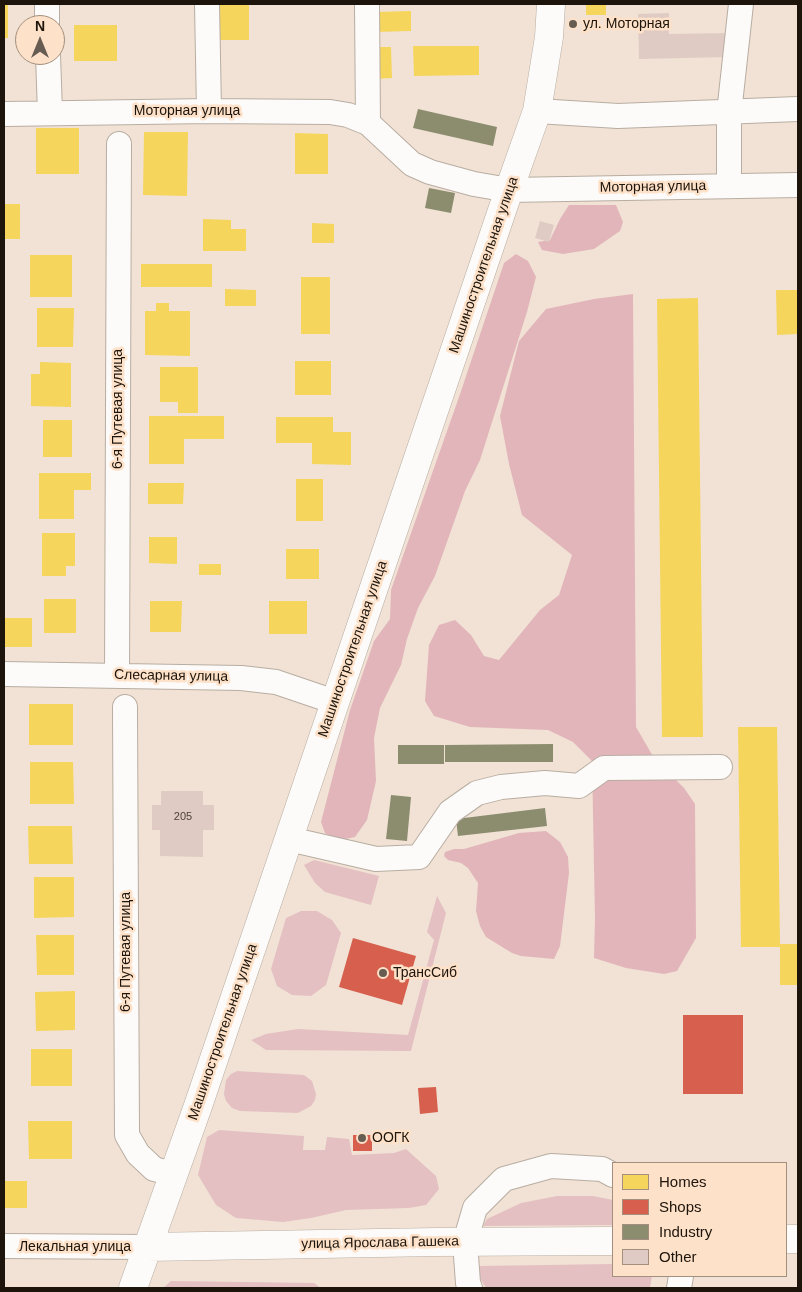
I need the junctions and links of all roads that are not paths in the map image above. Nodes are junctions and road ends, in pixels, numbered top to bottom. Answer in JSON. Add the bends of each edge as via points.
{"nodes":[{"id":1,"x":207,"y":4,"type":"edge"},
{"id":2,"x":367,"y":4,"type":"edge"},
{"id":3,"x":551,"y":4,"type":"edge"},
{"id":4,"x":741,"y":4,"type":"edge"},
{"id":5,"x":48,"y":65,"type":"edge"},
{"id":6,"x":798,"y":109,"type":"edge"},
{"id":7,"x":209,"y":110,"type":"junction"},
{"id":8,"x":537,"y":110,"type":"junction"},
{"id":9,"x":50,"y":113,"type":"junction"},
{"id":10,"x":729,"y":113,"type":"junction"},
{"id":11,"x":4,"y":114,"type":"edge"},
{"id":12,"x":368,"y":123,"type":"junction"},
{"id":13,"x":120,"y":144,"type":"dead end"},
{"id":14,"x":798,"y":185,"type":"edge"},
{"id":15,"x":729,"y":186,"type":"junction"},
{"id":16,"x":509,"y":190,"type":"junction"},
{"id":17,"x":4,"y":674,"type":"edge"},
{"id":18,"x":117,"y":675,"type":"junction"},
{"id":19,"x":335,"y":702,"type":"junction"},
{"id":20,"x":125,"y":707,"type":"dead end"},
{"id":21,"x":720,"y":767,"type":"dead end"},
{"id":22,"x":289,"y":839,"type":"junction"},
{"id":23,"x":172,"y":1174,"type":"junction"},
{"id":24,"x":612,"y":1174,"type":"edge"},
{"id":25,"x":612,"y":1241,"type":"edge"},
{"id":26,"x":465,"y":1242,"type":"junction"},
{"id":27,"x":4,"y":1246,"type":"edge"},
{"id":28,"x":147,"y":1247,"type":"junction"},
{"id":29,"x":133,"y":1288,"type":"edge"},
{"id":30,"x":470,"y":1288,"type":"edge"}],
"edges":[{"from":1,"to":7,"type":"street"},
{"from":2,"to":12,"type":"street"},
{"from":3,"to":8,"type":"main road","name":"Машиностроительная улица"},
{"from":4,"to":10,"type":"street"},
{"from":5,"to":9,"type":"street"},
{"from":6,"to":10,"type":"street"},
{"from":7,"to":9,"type":"street","name":"Моторная улица"},
{"from":7,"to":12,"type":"street","name":"Моторная улица","via":[[330,112]]},
{"from":8,"to":10,"type":"street","via":[[618,116]]},
{"from":8,"to":16,"type":"main road","name":"Машиностроительная улица"},
{"from":9,"to":11,"type":"street","name":"Моторная улица"},
{"from":10,"to":15,"type":"street"},
{"from":12,"to":16,"type":"street","name":"Моторная улица","via":[[412,164],[430,172]]},
{"from":13,"to":18,"type":"street","name":"6-я Путевая улица"},
{"from":14,"to":15,"type":"street","name":"Моторная улица"},
{"from":15,"to":16,"type":"street","name":"Моторная улица"},
{"from":16,"to":19,"type":"main road","name":"Машиностроительная улица"},
{"from":17,"to":18,"type":"street","name":"Слесарная улица"},
{"from":18,"to":19,"type":"street","name":"Слесарная улица","via":[[276,682]]},
{"from":19,"to":22,"type":"main road","name":"Машиностроительная улица"},
{"from":20,"to":23,"type":"street","name":"6-я Путевая улица","via":[[127,1135],[138,1154],[154,1169]]},
{"from":21,"to":22,"type":"street","via":[[604,768],[578,786],[544,783],[477,793],[450,812],[420,857],[376,859]]},
{"from":22,"to":23,"type":"main road","name":"Машиностроительная улица"},
{"from":23,"to":28,"type":"main road","name":"Машиностроительная улица"},
{"from":24,"to":26,"type":"street","via":[[602,1169],[551,1166],[504,1179],[475,1208]]},
{"from":25,"to":26,"type":"main road","name":"улица Ярослава Гашека"},
{"from":26,"to":28,"type":"main road","name":"улица Ярослава Гашека"},
{"from":26,"to":30,"type":"street"},
{"from":27,"to":28,"type":"street","name":"Лекальная улица"},
{"from":28,"to":29,"type":"main road","name":"Машиностроительная улица"}]}
